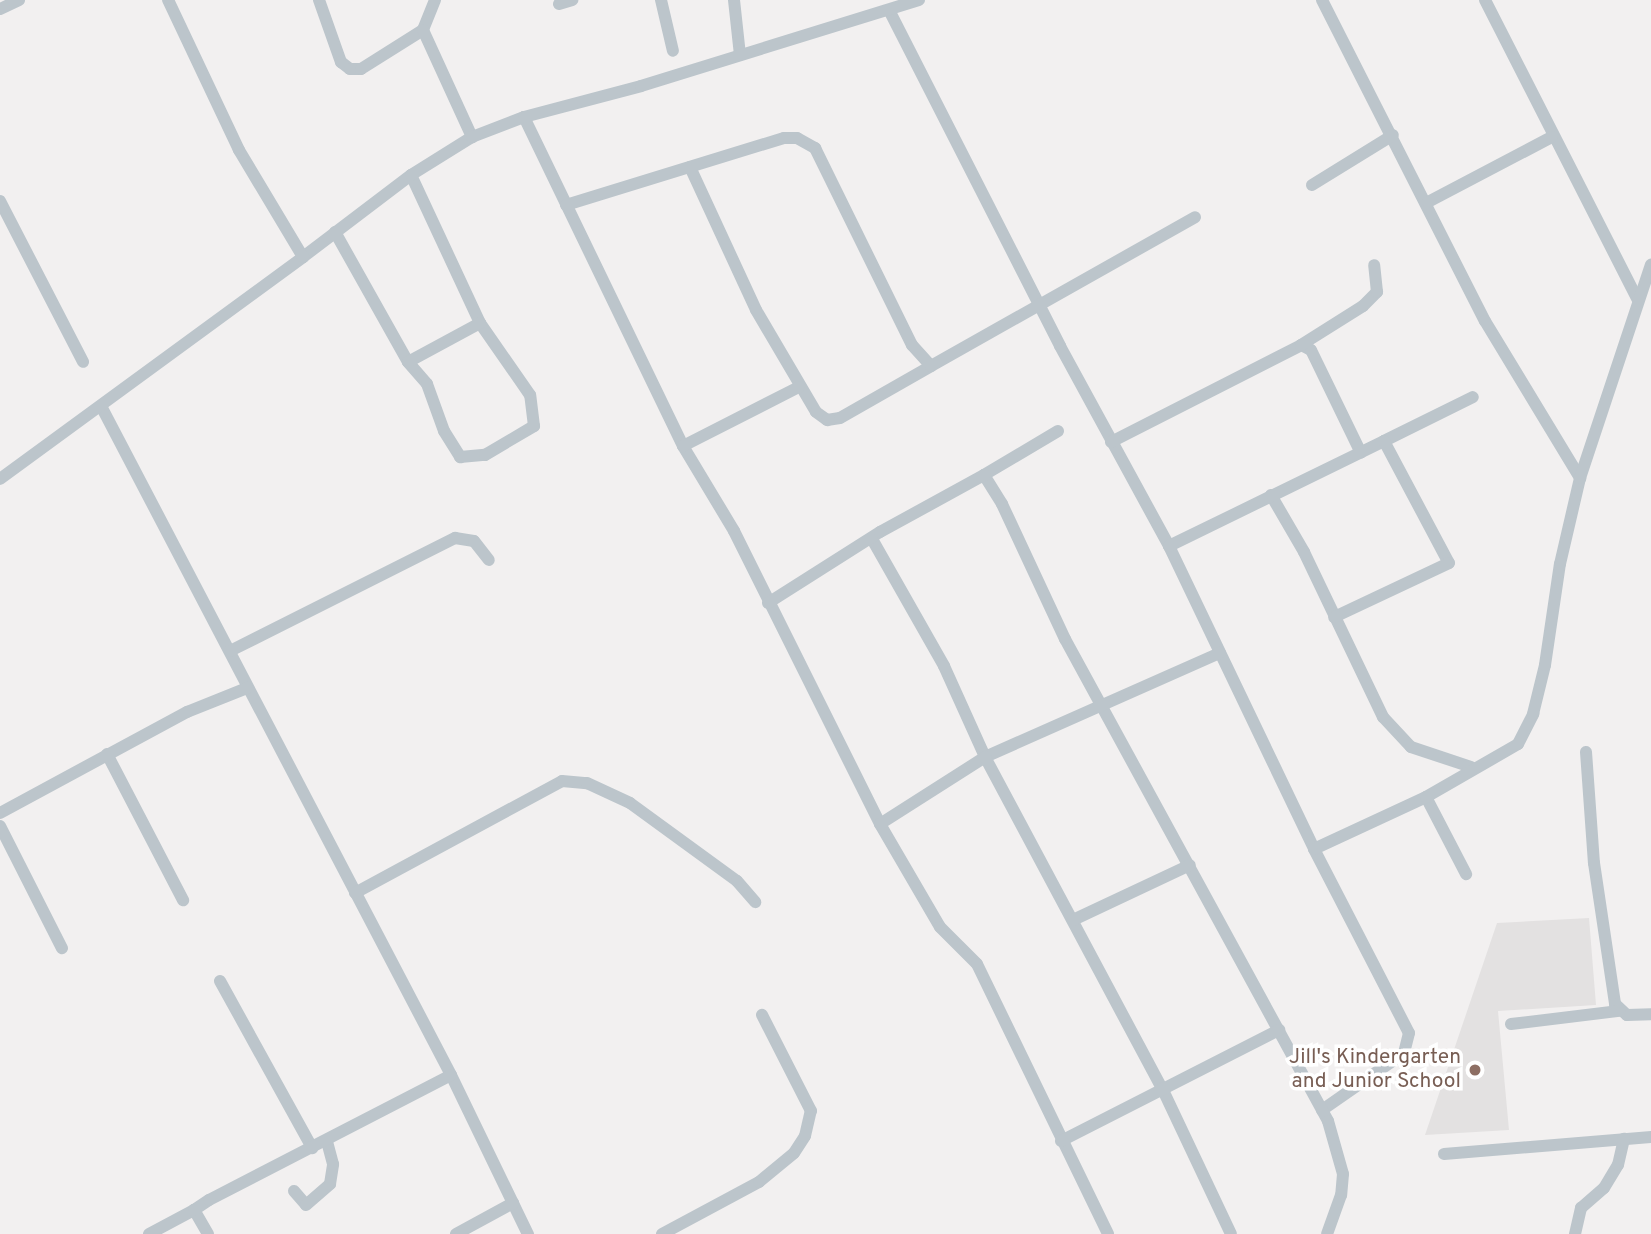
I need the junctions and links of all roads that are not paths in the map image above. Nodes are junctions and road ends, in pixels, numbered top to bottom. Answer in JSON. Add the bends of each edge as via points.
{"nodes":[{"id":1,"x":19,"y":0,"type":"edge"},
{"id":2,"x":168,"y":0,"type":"edge"},
{"id":3,"x":319,"y":0,"type":"edge"},
{"id":4,"x":435,"y":0,"type":"edge"},
{"id":5,"x":661,"y":0,"type":"edge"},
{"id":6,"x":734,"y":0,"type":"edge"},
{"id":7,"x":919,"y":0,"type":"edge"},
{"id":8,"x":1322,"y":0,"type":"edge"},
{"id":9,"x":1485,"y":0,"type":"edge"},
{"id":10,"x":0,"y":9,"type":"edge"},
{"id":11,"x":889,"y":10,"type":"junction"},
{"id":12,"x":423,"y":30,"type":"junction"},
{"id":13,"x":673,"y":51,"type":"dead end"},
{"id":14,"x":740,"y":55,"type":"junction"},
{"id":15,"x":524,"y":117,"type":"junction"},
{"id":16,"x":1393,"y":135,"type":"junction"},
{"id":17,"x":472,"y":137,"type":"junction"},
{"id":18,"x":1552,"y":137,"type":"junction"},
{"id":19,"x":690,"y":167,"type":"junction"},
{"id":20,"x":411,"y":175,"type":"junction"},
{"id":21,"x":1312,"y":184,"type":"dead end"},
{"id":22,"x":0,"y":201,"type":"edge"},
{"id":23,"x":1429,"y":202,"type":"junction"},
{"id":24,"x":566,"y":205,"type":"junction"},
{"id":25,"x":1195,"y":217,"type":"dead end"},
{"id":26,"x":335,"y":232,"type":"junction"},
{"id":27,"x":303,"y":257,"type":"junction"},
{"id":28,"x":1374,"y":265,"type":"dead end"},
{"id":29,"x":1651,"y":265,"type":"edge"},
{"id":30,"x":1637,"y":298,"type":"junction"},
{"id":31,"x":1040,"y":305,"type":"junction"},
{"id":32,"x":480,"y":323,"type":"junction"},
{"id":33,"x":1301,"y":345,"type":"junction"},
{"id":34,"x":83,"y":362,"type":"dead end"},
{"id":35,"x":408,"y":362,"type":"junction"},
{"id":36,"x":931,"y":366,"type":"junction"},
{"id":37,"x":799,"y":387,"type":"junction"},
{"id":38,"x":1473,"y":397,"type":"dead end"},
{"id":39,"x":102,"y":407,"type":"junction"},
{"id":40,"x":1058,"y":431,"type":"dead end"},
{"id":41,"x":1111,"y":442,"type":"junction"},
{"id":42,"x":1384,"y":442,"type":"junction"},
{"id":43,"x":683,"y":446,"type":"junction"},
{"id":44,"x":1361,"y":453,"type":"junction"},
{"id":45,"x":984,"y":475,"type":"junction"},
{"id":46,"x":1580,"y":478,"type":"junction"},
{"id":47,"x":0,"y":479,"type":"edge"},
{"id":48,"x":1271,"y":495,"type":"junction"},
{"id":49,"x":872,"y":538,"type":"junction"},
{"id":50,"x":1168,"y":546,"type":"junction"},
{"id":51,"x":489,"y":560,"type":"dead end"},
{"id":52,"x":768,"y":603,"type":"junction"},
{"id":53,"x":1334,"y":617,"type":"junction"},
{"id":54,"x":230,"y":651,"type":"junction"},
{"id":55,"x":1220,"y":653,"type":"junction"},
{"id":56,"x":247,"y":688,"type":"junction"},
{"id":57,"x":1102,"y":704,"type":"junction"},
{"id":58,"x":1586,"y":752,"type":"dead end"},
{"id":59,"x":107,"y":754,"type":"junction"},
{"id":60,"x":985,"y":757,"type":"junction"},
{"id":61,"x":1471,"y":767,"type":"junction"},
{"id":62,"x":1426,"y":797,"type":"junction"},
{"id":63,"x":0,"y":813,"type":"edge"},
{"id":64,"x":880,"y":824,"type":"junction"},
{"id":65,"x":0,"y":826,"type":"edge"},
{"id":66,"x":1314,"y":849,"type":"junction"},
{"id":67,"x":1190,"y":864,"type":"junction"},
{"id":68,"x":1466,"y":874,"type":"dead end"},
{"id":69,"x":355,"y":893,"type":"junction"},
{"id":70,"x":183,"y":900,"type":"dead end"},
{"id":71,"x":755,"y":902,"type":"dead end"},
{"id":72,"x":1073,"y":920,"type":"junction"},
{"id":73,"x":62,"y":948,"type":"dead end"},
{"id":74,"x":220,"y":981,"type":"dead end"},
{"id":75,"x":1619,"y":1012,"type":"junction"},
{"id":76,"x":1651,"y":1014,"type":"edge"},
{"id":77,"x":762,"y":1015,"type":"dead end"},
{"id":78,"x":1511,"y":1024,"type":"dead end"},
{"id":79,"x":1279,"y":1030,"type":"junction"},
{"id":80,"x":451,"y":1075,"type":"junction"},
{"id":81,"x":1161,"y":1088,"type":"junction"},
{"id":82,"x":1322,"y":1110,"type":"junction"},
{"id":83,"x":1651,"y":1137,"type":"edge"},
{"id":84,"x":1624,"y":1139,"type":"junction"},
{"id":85,"x":1061,"y":1140,"type":"junction"},
{"id":86,"x":327,"y":1141,"type":"junction"},
{"id":87,"x":312,"y":1148,"type":"junction"},
{"id":88,"x":1444,"y":1154,"type":"dead end"},
{"id":89,"x":294,"y":1191,"type":"dead end"},
{"id":90,"x":513,"y":1203,"type":"junction"},
{"id":91,"x":194,"y":1210,"type":"junction"},
{"id":92,"x":149,"y":1234,"type":"edge"},
{"id":93,"x":208,"y":1234,"type":"edge"},
{"id":94,"x":456,"y":1234,"type":"edge"},
{"id":95,"x":528,"y":1234,"type":"edge"},
{"id":96,"x":662,"y":1234,"type":"edge"},
{"id":97,"x":1108,"y":1234,"type":"edge"},
{"id":98,"x":1231,"y":1234,"type":"edge"},
{"id":99,"x":1327,"y":1234,"type":"edge"},
{"id":100,"x":1575,"y":1234,"type":"edge"}],
"edges":[{"from":1,"to":10,"type":"street"},
{"from":2,"to":27,"type":"street","via":[[239,150]]},
{"from":3,"to":12,"type":"street","via":[[341,62],[351,69],[361,69]]},
{"from":4,"to":12,"type":"street"},
{"from":5,"to":13,"type":"street"},
{"from":6,"to":14,"type":"street"},
{"from":7,"to":11,"type":"street"},
{"from":8,"to":16,"type":"street"},
{"from":9,"to":18,"type":"street"},
{"from":11,"to":14,"type":"street"},
{"from":11,"to":31,"type":"street"},
{"from":12,"to":17,"type":"street"},
{"from":14,"to":15,"type":"street"},
{"from":15,"to":17,"type":"street"},
{"from":15,"to":24,"type":"street"},
{"from":16,"to":21,"type":"street"},
{"from":16,"to":23,"type":"street"},
{"from":17,"to":20,"type":"street"},
{"from":18,"to":23,"type":"street"},
{"from":18,"to":30,"type":"street"},
{"from":19,"to":24,"type":"street"},
{"from":19,"to":36,"type":"street","via":[[784,138],[797,138],[816,148],[912,345]]},
{"from":19,"to":37,"type":"street","via":[[756,310]]},
{"from":20,"to":26,"type":"street"},
{"from":20,"to":32,"type":"street"},
{"from":22,"to":34,"type":"street"},
{"from":23,"to":46,"type":"street","via":[[1485,321]]},
{"from":24,"to":43,"type":"street"},
{"from":25,"to":31,"type":"street"},
{"from":26,"to":27,"type":"street"},
{"from":26,"to":35,"type":"street"},
{"from":27,"to":39,"type":"street"},
{"from":28,"to":33,"type":"street","via":[[1377,292]]},
{"from":29,"to":30,"type":"street"},
{"from":30,"to":46,"type":"street"},
{"from":31,"to":36,"type":"street"},
{"from":31,"to":41,"type":"street"},
{"from":32,"to":35,"type":"street"},
{"from":32,"to":35,"type":"street","via":[[530,395],[536,418],[534,426],[495,450],[473,458],[460,457],[444,431],[427,383]]},
{"from":33,"to":41,"type":"street"},
{"from":33,"to":44,"type":"street","via":[[1311,349]]},
{"from":36,"to":37,"type":"street","via":[[851,412],[827,420]]},
{"from":37,"to":43,"type":"street"},
{"from":38,"to":42,"type":"street"},
{"from":39,"to":47,"type":"street"},
{"from":39,"to":54,"type":"street"},
{"from":40,"to":45,"type":"street"},
{"from":41,"to":50,"type":"street"},
{"from":42,"to":44,"type":"street"},
{"from":42,"to":53,"type":"street","via":[[1449,563]]},
{"from":43,"to":52,"type":"street","via":[[734,531]]},
{"from":44,"to":48,"type":"street"},
{"from":45,"to":49,"type":"street"},
{"from":45,"to":57,"type":"street"},
{"from":46,"to":61,"type":"street","via":[[1534,714],[1518,744],[1498,759]]},
{"from":48,"to":50,"type":"street"},
{"from":48,"to":53,"type":"street"},
{"from":49,"to":52,"type":"street"},
{"from":49,"to":60,"type":"street","via":[[944,666]]},
{"from":50,"to":55,"type":"street"},
{"from":51,"to":54,"type":"street","via":[[474,541],[455,538]]},
{"from":52,"to":64,"type":"street"},
{"from":53,"to":61,"type":"street","via":[[1383,717],[1411,747]]},
{"from":54,"to":56,"type":"street"},
{"from":55,"to":57,"type":"street"},
{"from":55,"to":66,"type":"street"},
{"from":56,"to":59,"type":"street"},
{"from":56,"to":69,"type":"street"},
{"from":57,"to":60,"type":"street"},
{"from":57,"to":67,"type":"street"},
{"from":58,"to":75,"type":"street","via":[[1594,863]]},
{"from":59,"to":63,"type":"street"},
{"from":59,"to":70,"type":"street"},
{"from":60,"to":64,"type":"street"},
{"from":60,"to":72,"type":"street"},
{"from":61,"to":62,"type":"street"},
{"from":62,"to":66,"type":"street"},
{"from":62,"to":68,"type":"street"},
{"from":64,"to":85,"type":"street","via":[[940,927],[976,964]]},
{"from":65,"to":73,"type":"street"},
{"from":66,"to":82,"type":"street","via":[[1409,1033],[1410,1043],[1404,1053]]},
{"from":67,"to":72,"type":"street"},
{"from":67,"to":79,"type":"street"},
{"from":69,"to":71,"type":"street","via":[[562,781],[587,783],[630,803],[737,881]]},
{"from":69,"to":80,"type":"street"},
{"from":72,"to":81,"type":"street"},
{"from":74,"to":87,"type":"street"},
{"from":75,"to":76,"type":"street"},
{"from":75,"to":78,"type":"street"},
{"from":77,"to":96,"type":"street","via":[[811,1111],[808,1129],[794,1153],[759,1182]]},
{"from":79,"to":81,"type":"street"},
{"from":79,"to":82,"type":"street"},
{"from":80,"to":86,"type":"street"},
{"from":80,"to":90,"type":"street"},
{"from":81,"to":85,"type":"street"},
{"from":81,"to":98,"type":"street"},
{"from":82,"to":99,"type":"street","via":[[1343,1174]]},
{"from":83,"to":84,"type":"street"},
{"from":84,"to":88,"type":"street"},
{"from":84,"to":100,"type":"street","via":[[1618,1165],[1604,1188],[1581,1208]]},
{"from":85,"to":97,"type":"street"},
{"from":86,"to":87,"type":"street"},
{"from":86,"to":89,"type":"street","via":[[334,1164],[330,1184],[306,1205]]},
{"from":87,"to":91,"type":"street"},
{"from":90,"to":94,"type":"street"},
{"from":90,"to":95,"type":"street"},
{"from":91,"to":92,"type":"street"},
{"from":91,"to":93,"type":"street"}]}
